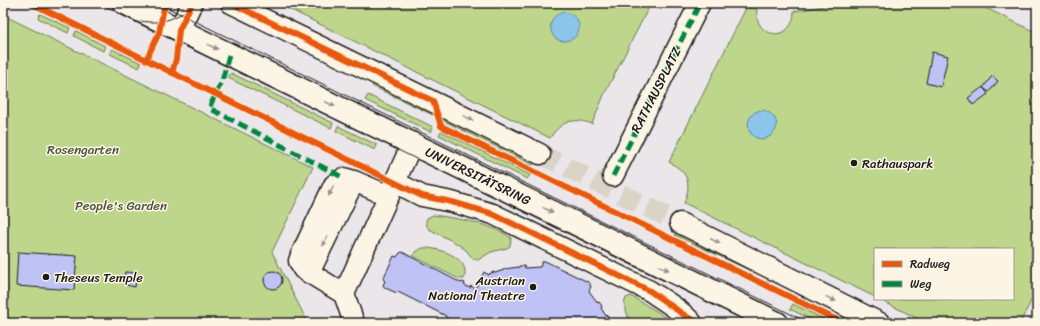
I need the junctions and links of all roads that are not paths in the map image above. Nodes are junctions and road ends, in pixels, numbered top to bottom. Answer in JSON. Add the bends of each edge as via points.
{"nodes":[{"id":1,"x":124,"y":3,"type":"edge"},
{"id":2,"x":192,"y":3,"type":"edge"},
{"id":3,"x":231,"y":3,"type":"edge"},
{"id":4,"x":700,"y":3,"type":"edge"},
{"id":5,"x":178,"y":30,"type":"junction"},
{"id":6,"x":412,"y":144,"type":"junction"},
{"id":7,"x":540,"y":154,"type":"tunnel mouth"},
{"id":8,"x":613,"y":176,"type":"dead end"},
{"id":9,"x":392,"y":189,"type":"junction"},
{"id":10,"x":680,"y":224,"type":"tunnel mouth"},
{"id":11,"x":344,"y":294,"type":"junction"},
{"id":12,"x":755,"y":318,"type":"edge"},
{"id":13,"x":690,"y":320,"type":"edge"},
{"id":14,"x":354,"y":323,"type":"edge"},
{"id":15,"x":777,"y":323,"type":"edge"},
{"id":16,"x":880,"y":323,"type":"edge"}],
"edges":[{"from":1,"to":5,"type":"main road","name":"UNIVERSITÄTSRING"},
{"from":2,"to":5,"type":"street"},
{"from":3,"to":7,"type":"street","one_way":true},
{"from":4,"to":8,"type":"street","name":"RATHAUSPLATZ"},
{"from":5,"to":6,"type":"main road","name":"UNIVERSITÄTSRING","one_way":true},
{"from":6,"to":9,"type":"street"},
{"from":6,"to":12,"type":"main road","name":"UNIVERSITÄTSRING","one_way":true,"via":[[592,231]]},
{"from":9,"to":11,"type":"street"},
{"from":9,"to":11,"type":"street","one_way":true,"via":[[344,178],[334,185],[300,262],[303,269]]},
{"from":9,"to":13,"type":"street","via":[[493,214],[650,291]]},
{"from":10,"to":16,"type":"street","one_way":true},
{"from":11,"to":14,"type":"street"},
{"from":12,"to":15,"type":"main road","name":"UNIVERSITÄTSRING"}]}
